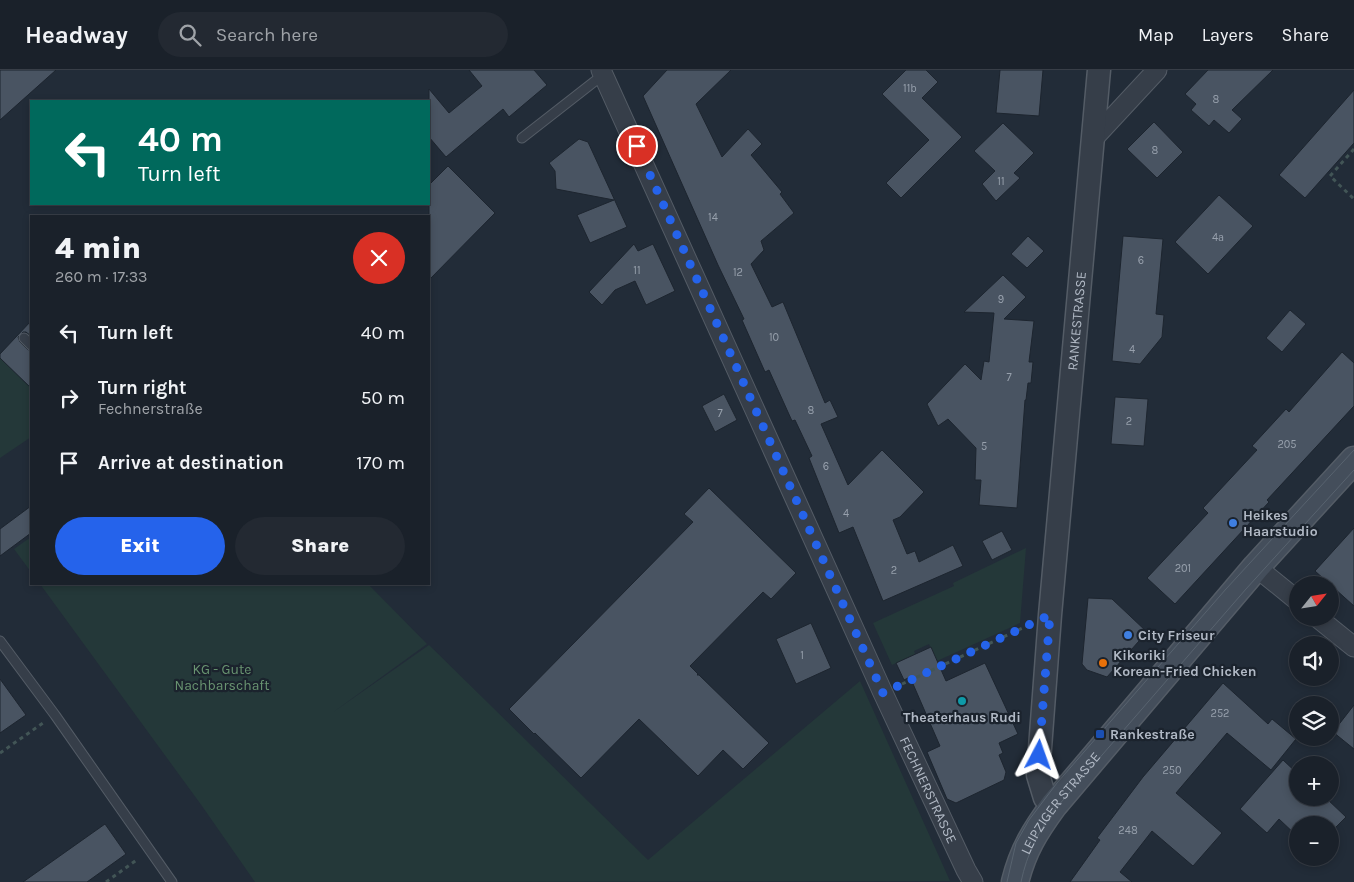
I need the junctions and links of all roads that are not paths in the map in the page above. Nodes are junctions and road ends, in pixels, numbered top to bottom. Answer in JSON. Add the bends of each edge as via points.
{"nodes":[{"id":1,"x":1099,"y":70,"type":"edge"},
{"id":2,"x":1157,"y":70,"type":"edge"},
{"id":3,"x":604,"y":71,"type":"edge"},
{"id":4,"x":522,"y":138,"type":"dead end"},
{"id":5,"x":1092,"y":140,"type":"junction"},
{"id":6,"x":1354,"y":460,"type":"edge"},
{"id":7,"x":1256,"y":567,"type":"junction"},
{"id":8,"x":1289,"y":594,"type":"edge"},
{"id":9,"x":1328,"y":626,"type":"edge"},
{"id":10,"x":0,"y":641,"type":"edge"},
{"id":11,"x":1354,"y":647,"type":"edge"},
{"id":12,"x":1054,"y":805,"type":"junction"},
{"id":13,"x":172,"y":882,"type":"edge"},
{"id":14,"x":973,"y":882,"type":"edge"},
{"id":15,"x":1015,"y":882,"type":"edge"}],
"edges":[{"from":1,"to":5,"type":"street","name":"RANKESTRASSE"},
{"from":2,"to":5,"type":"street"},
{"from":3,"to":4,"type":"lane"},
{"from":3,"to":14,"type":"street","name":"FECHNERSTRASSE","via":[[883,693]]},
{"from":5,"to":12,"type":"street","name":"RANKESTRASSE","via":[[1038,774],[1045,798]]},
{"from":6,"to":7,"type":"main road","name":"LEIPZIGER STRASSE"},
{"from":7,"to":8,"type":"street"},
{"from":7,"to":12,"type":"main road","name":"LEIPZIGER STRASSE"},
{"from":9,"to":11,"type":"street"},
{"from":10,"to":13,"type":"lane"},
{"from":12,"to":15,"type":"main road","name":"LEIPZIGER STRASSE","via":[[1034,833],[1020,861]]}]}
